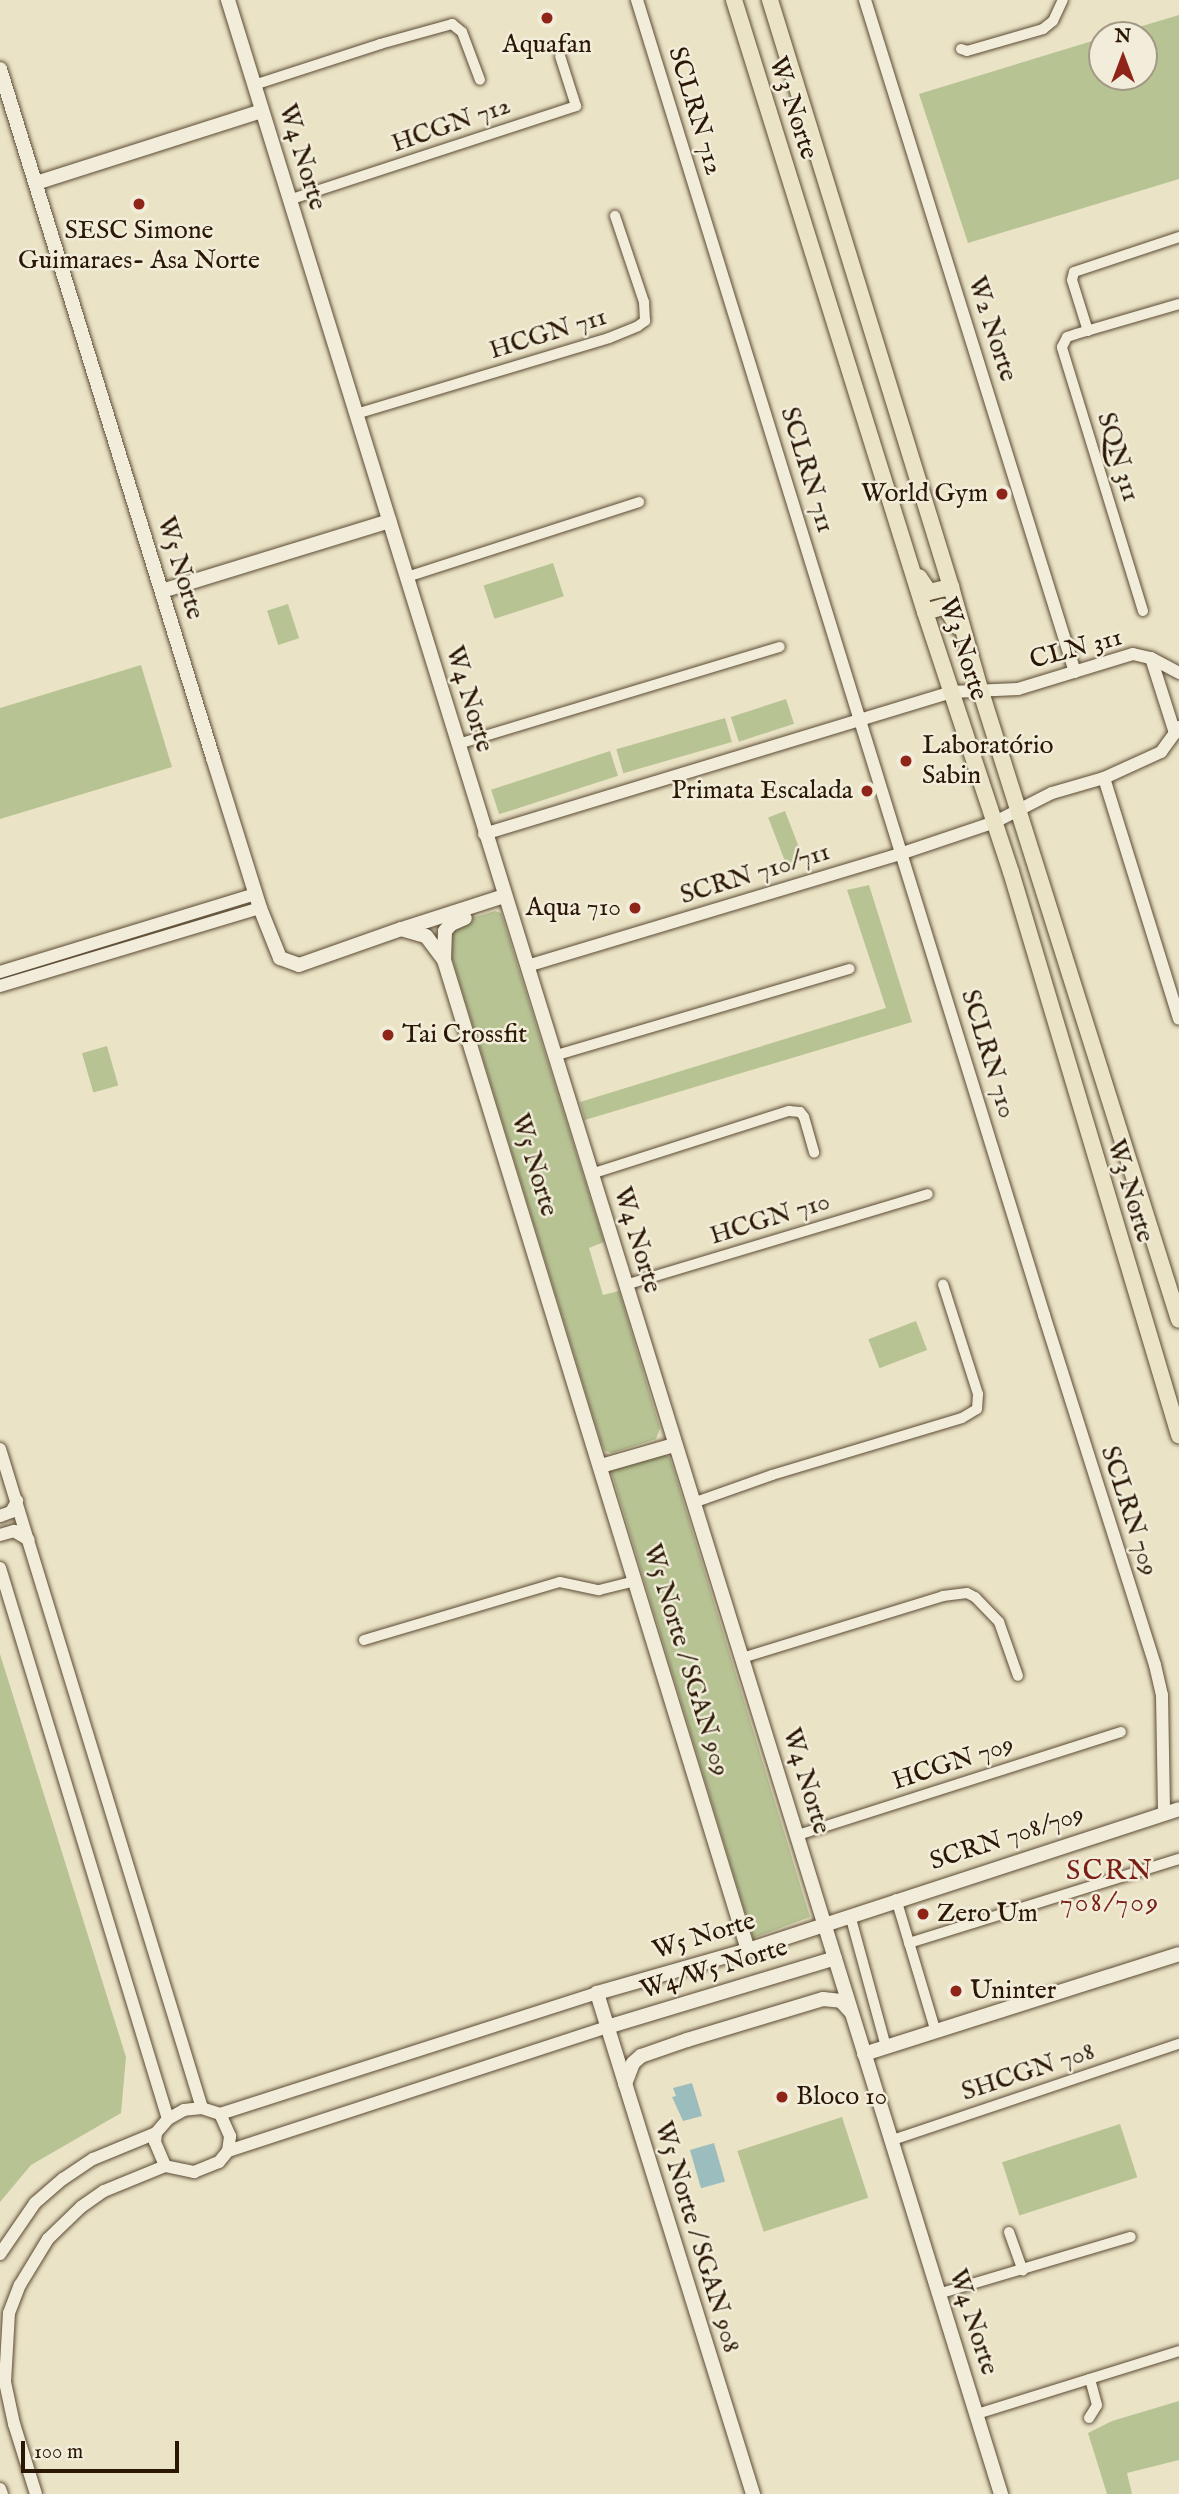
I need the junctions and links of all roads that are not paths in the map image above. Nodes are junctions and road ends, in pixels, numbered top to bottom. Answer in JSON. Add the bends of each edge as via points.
{"nodes":[{"id":1,"x":228,"y":0,"type":"edge"},
{"id":2,"x":637,"y":0,"type":"edge"},
{"id":3,"x":734,"y":0,"type":"edge"},
{"id":4,"x":770,"y":0,"type":"edge"},
{"id":5,"x":865,"y":0,"type":"edge"},
{"id":6,"x":1063,"y":0,"type":"edge"},
{"id":7,"x":961,"y":49,"type":"dead end"},
{"id":8,"x":560,"y":56,"type":"dead end"},
{"id":9,"x":0,"y":69,"type":"edge"},
{"id":10,"x":480,"y":80,"type":"dead end"},
{"id":11,"x":254,"y":85,"type":"junction"},
{"id":12,"x":262,"y":111,"type":"junction"},
{"id":13,"x":36,"y":183,"type":"junction"},
{"id":14,"x":289,"y":200,"type":"junction"},
{"id":15,"x":615,"y":216,"type":"dead end"},
{"id":16,"x":711,"y":236,"type":"joint"},
{"id":17,"x":1179,"y":237,"type":"edge"},
{"id":18,"x":1179,"y":304,"type":"edge"},
{"id":19,"x":1088,"y":331,"type":"junction"},
{"id":20,"x":356,"y":414,"type":"junction"},
{"id":21,"x":639,"y":502,"type":"dead end"},
{"id":22,"x":389,"y":521,"type":"junction"},
{"id":23,"x":908,"y":552,"type":"junction"},
{"id":24,"x":407,"y":577,"type":"junction"},
{"id":25,"x":951,"y":587,"type":"junction"},
{"id":26,"x":162,"y":592,"type":"junction"},
{"id":27,"x":1143,"y":611,"type":"dead end"},
{"id":28,"x":925,"y":612,"type":"junction"},
{"id":29,"x":780,"y":647,"type":"dead end"},
{"id":30,"x":969,"y":650,"type":"junction"},
{"id":31,"x":1151,"y":658,"type":"junction"},
{"id":32,"x":1075,"y":672,"type":"junction"},
{"id":33,"x":1179,"y":673,"type":"edge"},
{"id":34,"x":951,"y":692,"type":"junction"},
{"id":35,"x":981,"y":692,"type":"junction"},
{"id":36,"x":859,"y":718,"type":"junction"},
{"id":37,"x":1177,"y":730,"type":"edge"},
{"id":38,"x":458,"y":744,"type":"junction"},
{"id":39,"x":1104,"y":778,"type":"junction"},
{"id":40,"x":1019,"y":808,"type":"junction"},
{"id":41,"x":995,"y":822,"type":"junction"},
{"id":42,"x":484,"y":834,"type":"junction"},
{"id":43,"x":902,"y":853,"type":"junction"},
{"id":44,"x":255,"y":894,"type":"junction"},
{"id":45,"x":505,"y":900,"type":"junction"},
{"id":46,"x":260,"y":908,"type":"junction"},
{"id":47,"x":1051,"y":912,"type":"junction"},
{"id":48,"x":1025,"y":928,"type":"junction"},
{"id":49,"x":401,"y":929,"type":"junction"},
{"id":50,"x":1067,"y":958,"type":"junction"},
{"id":51,"x":444,"y":960,"type":"junction"},
{"id":52,"x":527,"y":966,"type":"junction"},
{"id":53,"x":850,"y":969,"type":"dead end"},
{"id":54,"x":0,"y":972,"type":"edge"},
{"id":55,"x":0,"y":986,"type":"edge"},
{"id":56,"x":1179,"y":1019,"type":"edge"},
{"id":57,"x":557,"y":1055,"type":"junction"},
{"id":58,"x":814,"y":1153,"type":"dead end"},
{"id":59,"x":591,"y":1174,"type":"junction"},
{"id":60,"x":928,"y":1194,"type":"dead end"},
{"id":61,"x":1029,"y":1268,"type":"joint"},
{"id":62,"x":943,"y":1284,"type":"dead end"},
{"id":63,"x":625,"y":1286,"type":"junction"},
{"id":64,"x":1179,"y":1320,"type":"edge"},
{"id":65,"x":575,"y":1384,"type":"joint"},
{"id":66,"x":1179,"y":1434,"type":"edge"},
{"id":67,"x":674,"y":1445,"type":"junction"},
{"id":68,"x":0,"y":1449,"type":"edge"},
{"id":69,"x":601,"y":1466,"type":"junction"},
{"id":70,"x":17,"y":1501,"type":"junction"},
{"id":71,"x":693,"y":1503,"type":"junction"},
{"id":72,"x":0,"y":1516,"type":"edge"},
{"id":73,"x":0,"y":1535,"type":"edge"},
{"id":74,"x":29,"y":1540,"type":"junction"},
{"id":75,"x":0,"y":1568,"type":"edge"},
{"id":76,"x":636,"y":1581,"type":"junction"},
{"id":77,"x":365,"y":1640,"type":"dead end"},
{"id":78,"x":742,"y":1658,"type":"junction"},
{"id":79,"x":1018,"y":1676,"type":"dead end"},
{"id":80,"x":1121,"y":1732,"type":"dead end"},
{"id":81,"x":1179,"y":1809,"type":"edge"},
{"id":82,"x":1164,"y":1814,"type":"junction"},
{"id":83,"x":798,"y":1835,"type":"junction"},
{"id":84,"x":1179,"y":1859,"type":"edge"},
{"id":85,"x":896,"y":1899,"type":"junction"},
{"id":86,"x":850,"y":1915,"type":"junction"},
{"id":87,"x":825,"y":1924,"type":"junction"},
{"id":88,"x":909,"y":1943,"type":"junction"},
{"id":89,"x":748,"y":1950,"type":"junction"},
{"id":90,"x":1179,"y":1955,"type":"edge"},
{"id":91,"x":835,"y":1958,"type":"junction"},
{"id":92,"x":597,"y":1993,"type":"junction"},
{"id":93,"x":852,"y":2013,"type":"junction"},
{"id":94,"x":607,"y":2027,"type":"junction"},
{"id":95,"x":936,"y":2032,"type":"junction"},
{"id":96,"x":1179,"y":2044,"type":"edge"},
{"id":97,"x":886,"y":2047,"type":"junction"},
{"id":98,"x":864,"y":2054,"type":"junction"},
{"id":99,"x":625,"y":2085,"type":"junction"},
{"id":100,"x":202,"y":2108,"type":"junction"},
{"id":101,"x":220,"y":2114,"type":"junction"},
{"id":102,"x":168,"y":2119,"type":"junction"},
{"id":103,"x":156,"y":2133,"type":"junction"},
{"id":104,"x":890,"y":2141,"type":"junction"},
{"id":105,"x":228,"y":2151,"type":"junction"},
{"id":106,"x":165,"y":2166,"type":"junction"},
{"id":107,"x":1009,"y":2232,"type":"dead end"},
{"id":108,"x":1130,"y":2237,"type":"dead end"},
{"id":109,"x":0,"y":2254,"type":"edge"},
{"id":110,"x":1023,"y":2271,"type":"junction"},
{"id":111,"x":938,"y":2294,"type":"junction"},
{"id":112,"x":1179,"y":2351,"type":"edge"},
{"id":113,"x":1090,"y":2379,"type":"junction"},
{"id":114,"x":977,"y":2414,"type":"junction"},
{"id":115,"x":1089,"y":2418,"type":"dead end"},
{"id":116,"x":36,"y":2494,"type":"edge"},
{"id":117,"x":753,"y":2494,"type":"edge"},
{"id":118,"x":1001,"y":2494,"type":"edge"}],
"edges":[{"from":1,"to":11,"type":"main road","name":"W4 Norte"},
{"from":2,"to":16,"type":"street","name":"SCLRN 712"},
{"from":3,"to":23,"type":"main road","name":"W3 Norte"},
{"from":4,"to":25,"type":"main road","name":"W3 Norte"},
{"from":5,"to":32,"type":"street","name":"W2 Norte"},
{"from":6,"to":7,"type":"street","via":[[1053,21],[1043,29]]},
{"from":8,"to":14,"type":"street","name":"HCGN 712","via":[[576,106]]},
{"from":9,"to":13,"type":"main road","name":"W5 Norte"},
{"from":10,"to":11,"type":"street","name":"HCGN 712","via":[[462,32],[452,24]]},
{"from":11,"to":12,"type":"main road","name":"W4 Norte"},
{"from":12,"to":13,"type":"main road"},
{"from":12,"to":14,"type":"main road","name":"W4 Norte"},
{"from":13,"to":26,"type":"main road","name":"W5 Norte"},
{"from":14,"to":20,"type":"main road","name":"W4 Norte"},
{"from":15,"to":20,"type":"street","name":"HCGN 711","via":[[639,284],[645,321],[609,338]]},
{"from":16,"to":36,"type":"street","name":"SCLRN 711"},
{"from":17,"to":19,"type":"street","via":[[1074,272],[1072,280]]},
{"from":18,"to":19,"type":"street","name":"SQN 311"},
{"from":19,"to":27,"type":"street","name":"SQN 311","via":[[1067,337],[1062,354]]},
{"from":20,"to":22,"type":"main road","name":"W4 Norte"},
{"from":21,"to":24,"type":"street"},
{"from":22,"to":24,"type":"main road","name":"W4 Norte"},
{"from":22,"to":26,"type":"main road"},
{"from":23,"to":25,"type":"main road","via":[[926,590],[933,593]]},
{"from":23,"to":28,"type":"main road","name":"W3 Norte"},
{"from":24,"to":38,"type":"main road","name":"W4 Norte"},
{"from":25,"to":30,"type":"main road","name":"W3 Norte"},
{"from":26,"to":44,"type":"main road","name":"W5 Norte"},
{"from":28,"to":30,"type":"main road","via":[[947,609]]},
{"from":28,"to":34,"type":"main road","name":"W3 Norte"},
{"from":29,"to":38,"type":"street"},
{"from":30,"to":35,"type":"main road","name":"W3 Norte"},
{"from":31,"to":32,"type":"street","name":"CLN 311","via":[[1133,654]]},
{"from":31,"to":33,"type":"street","name":"CLN 311"},
{"from":31,"to":37,"type":"street"},
{"from":32,"to":35,"type":"street","name":"CLN 311","via":[[1018,689]]},
{"from":34,"to":35,"type":"street","name":"CLN 311"},
{"from":34,"to":36,"type":"street"},
{"from":34,"to":41,"type":"main road","name":"W3 Norte"},
{"from":35,"to":40,"type":"main road","name":"W3 Norte"},
{"from":36,"to":42,"type":"street"},
{"from":36,"to":43,"type":"street","name":"SCLRN 711"},
{"from":37,"to":39,"type":"street","name":"SCRN 710/711","via":[[1161,752]]},
{"from":38,"to":42,"type":"main road","name":"W4 Norte"},
{"from":39,"to":40,"type":"street","name":"SCRN 710/711"},
{"from":39,"to":56,"type":"street"},
{"from":40,"to":41,"type":"street","name":"SCRN 710/711"},
{"from":40,"to":47,"type":"main road","name":"W3 Norte"},
{"from":41,"to":43,"type":"street","name":"SCRN 710/711"},
{"from":41,"to":48,"type":"main road","name":"W3 Norte"},
{"from":42,"to":45,"type":"main road","name":"W4 Norte"},
{"from":43,"to":52,"type":"street","name":"SCRN 710/711"},
{"from":43,"to":61,"type":"street","name":"SCLRN 710"},
{"from":44,"to":46,"type":"main road","name":"W5 Norte"},
{"from":44,"to":54,"type":"street"},
{"from":45,"to":49,"type":"main road","name":"W5 Norte"},
{"from":45,"to":51,"type":"main road","name":"W5 Norte","via":[[451,924],[444,937]]},
{"from":45,"to":52,"type":"main road","name":"W4 Norte"},
{"from":46,"to":49,"type":"main road","name":"W5 Norte","via":[[280,958],[293,965]]},
{"from":46,"to":55,"type":"street"},
{"from":47,"to":48,"type":"main road"},
{"from":47,"to":50,"type":"main road","name":"W3 Norte"},
{"from":48,"to":50,"type":"main road","via":[[1050,929]]},
{"from":48,"to":66,"type":"main road","name":"W3 Norte"},
{"from":49,"to":51,"type":"main road","name":"W5 Norte","via":[[426,936]]},
{"from":50,"to":64,"type":"main road","name":"W3 Norte"},
{"from":51,"to":65,"type":"main road","name":"W5 Norte"},
{"from":52,"to":57,"type":"main road","name":"W4 Norte"},
{"from":53,"to":57,"type":"street"},
{"from":57,"to":59,"type":"main road","name":"W4 Norte"},
{"from":58,"to":59,"type":"street","via":[[804,1117],[789,1111]]},
{"from":59,"to":63,"type":"main road","name":"W4 Norte"},
{"from":60,"to":63,"type":"street","name":"HCGN 710"},
{"from":61,"to":82,"type":"street","name":"SCLRN 709","via":[[1160,1684]]},
{"from":62,"to":71,"type":"street","via":[[978,1394],[977,1409],[962,1418]]},
{"from":63,"to":67,"type":"main road","name":"W4 Norte"},
{"from":65,"to":69,"type":"main road","name":"W5 Norte / SGAN 909"},
{"from":67,"to":69,"type":"main road"},
{"from":67,"to":71,"type":"main road","name":"W4 Norte"},
{"from":68,"to":70,"type":"street"},
{"from":69,"to":76,"type":"main road","name":"W5 Norte / SGAN 909"},
{"from":70,"to":72,"type":"street","via":[[11,1512]]},
{"from":70,"to":74,"type":"street"},
{"from":71,"to":78,"type":"main road","name":"W4 Norte"},
{"from":73,"to":74,"type":"street","via":[[14,1531]]},
{"from":74,"to":100,"type":"street"},
{"from":75,"to":102,"type":"street"},
{"from":76,"to":77,"type":"street","via":[[599,1590],[560,1582]]},
{"from":76,"to":89,"type":"main road","name":"W5 Norte / SGAN 909"},
{"from":78,"to":79,"type":"street","via":[[943,1596],[967,1593],[999,1622]]},
{"from":78,"to":83,"type":"main road","name":"W4 Norte"},
{"from":80,"to":83,"type":"street","name":"HCGN 709"},
{"from":81,"to":82,"type":"main road","name":"SCRN 708/709"},
{"from":82,"to":85,"type":"main road","name":"SCRN 708/709"},
{"from":83,"to":87,"type":"main road","name":"W4 Norte"},
{"from":84,"to":88,"type":"street"},
{"from":85,"to":86,"type":"main road","name":"SCRN 708/709"},
{"from":85,"to":88,"type":"street"},
{"from":86,"to":87,"type":"main road","name":"SCRN 708/709"},
{"from":86,"to":97,"type":"street"},
{"from":87,"to":89,"type":"main road","name":"W5 Norte"},
{"from":87,"to":91,"type":"main road","name":"W4 Norte"},
{"from":88,"to":95,"type":"street"},
{"from":89,"to":92,"type":"main road","name":"W5 Norte"},
{"from":90,"to":95,"type":"main road"},
{"from":91,"to":93,"type":"main road","name":"W4 Norte"},
{"from":91,"to":94,"type":"main road","name":"W4/W5 Norte"},
{"from":92,"to":94,"type":"main road","name":"W5 Norte / SGAN 908"},
{"from":92,"to":101,"type":"street"},
{"from":93,"to":98,"type":"main road","name":"W4 Norte"},
{"from":93,"to":99,"type":"main road","via":[[841,2001],[823,1999],[687,2040],[641,2056],[633,2063]]},
{"from":94,"to":99,"type":"main road","name":"W5 Norte / SGAN 908"},
{"from":94,"to":105,"type":"street"},
{"from":95,"to":97,"type":"main road"},
{"from":96,"to":104,"type":"street","name":"SHCGN 708"},
{"from":97,"to":98,"type":"main road"},
{"from":98,"to":104,"type":"main road","name":"W4 Norte"},
{"from":99,"to":117,"type":"main road","name":"W5 Norte / SGAN 908"},
{"from":100,"to":101,"type":"street"},
{"from":100,"to":102,"type":"street","via":[[184,2110]]},
{"from":101,"to":105,"type":"street","via":[[230,2136]]},
{"from":102,"to":103,"type":"street"},
{"from":103,"to":106,"type":"street","via":[[156,2150]]},
{"from":103,"to":109,"type":"street","via":[[93,2159],[63,2179],[35,2203]]},
{"from":104,"to":111,"type":"main road","name":"W4 Norte"},
{"from":105,"to":106,"type":"street","via":[[219,2162],[202,2170]]},
{"from":106,"to":116,"type":"street","via":[[131,2178],[80,2207],[48,2239],[20,2285],[9,2313],[5,2382]]},
{"from":107,"to":110,"type":"street"},
{"from":108,"to":110,"type":"street"},
{"from":110,"to":111,"type":"street"},
{"from":111,"to":114,"type":"main road","name":"W4 Norte"},
{"from":112,"to":113,"type":"street"},
{"from":113,"to":114,"type":"street"},
{"from":113,"to":115,"type":"street","via":[[1097,2405]]},
{"from":114,"to":118,"type":"main road","name":"W4 Norte"}]}
